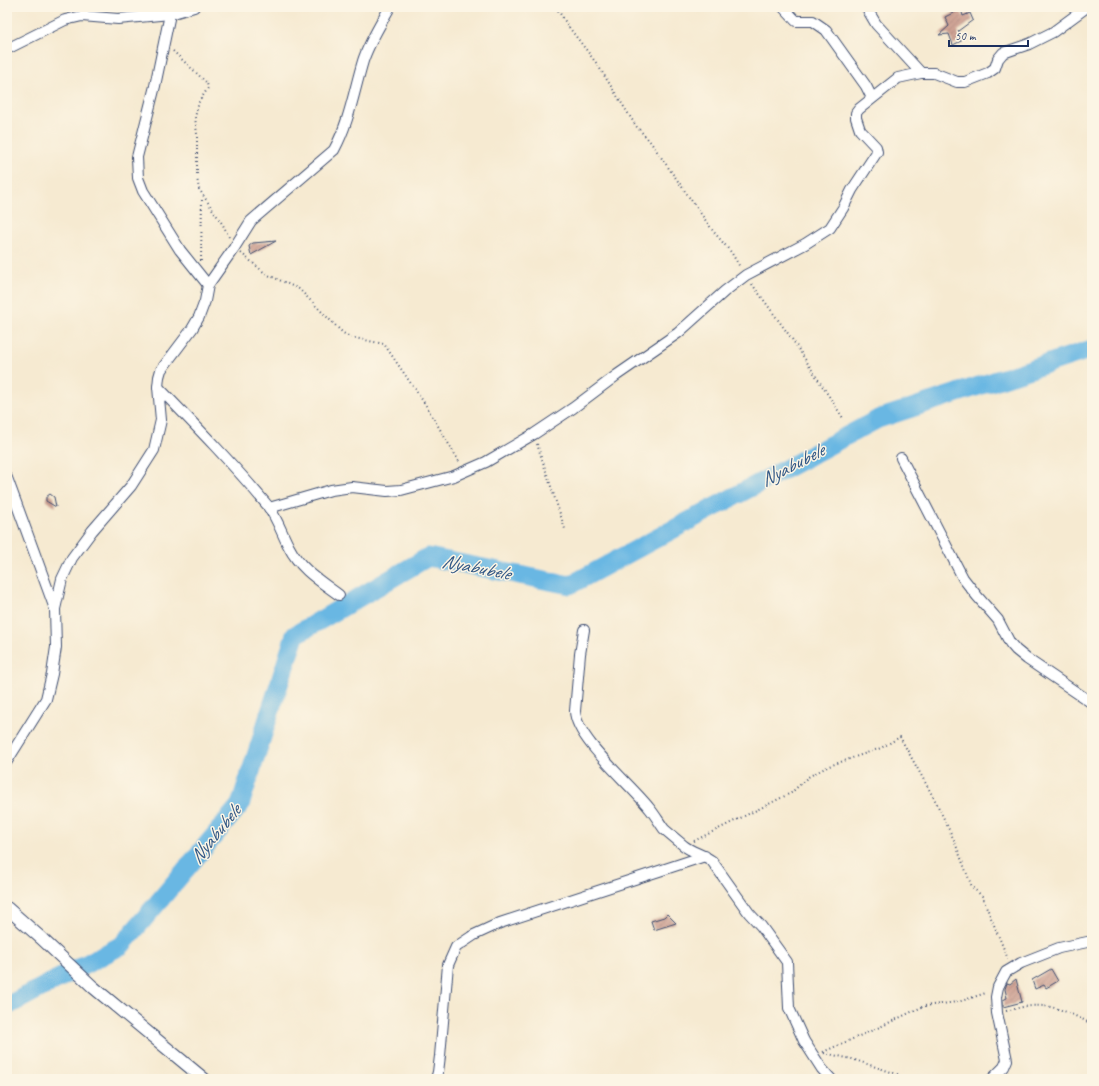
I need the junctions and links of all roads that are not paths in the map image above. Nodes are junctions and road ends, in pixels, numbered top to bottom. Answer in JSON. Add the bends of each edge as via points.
{"nodes":[{"id":1,"x":194,"y":7,"type":"edge"},
{"id":2,"x":390,"y":7,"type":"edge"},
{"id":3,"x":783,"y":7,"type":"edge"},
{"id":4,"x":866,"y":7,"type":"edge"},
{"id":5,"x":1087,"y":7,"type":"edge"},
{"id":6,"x":170,"y":14,"type":"junction"},
{"id":7,"x":7,"y":49,"type":"edge"},
{"id":8,"x":921,"y":73,"type":"junction"},
{"id":9,"x":872,"y":98,"type":"junction"},
{"id":10,"x":205,"y":281,"type":"junction"},
{"id":11,"x":158,"y":387,"type":"junction"},
{"id":12,"x":901,"y":458,"type":"dead end"},
{"id":13,"x":8,"y":484,"type":"edge"},
{"id":14,"x":269,"y":508,"type":"junction"},
{"id":15,"x":339,"y":595,"type":"dead end"},
{"id":16,"x":55,"y":609,"type":"junction"},
{"id":17,"x":584,"y":630,"type":"dead end"},
{"id":18,"x":1092,"y":703,"type":"edge"},
{"id":19,"x":7,"y":761,"type":"edge"},
{"id":20,"x":705,"y":856,"type":"junction"},
{"id":21,"x":7,"y":908,"type":"edge"},
{"id":22,"x":1092,"y":941,"type":"edge"},
{"id":23,"x":204,"y":1079,"type":"edge"},
{"id":24,"x":436,"y":1079,"type":"edge"},
{"id":25,"x":831,"y":1079,"type":"edge"},
{"id":26,"x":992,"y":1079,"type":"edge"}],
"edges":[{"from":1,"to":6,"type":"street"},
{"from":2,"to":10,"type":"street","via":[[364,59],[349,113],[334,150],[251,221],[234,248]]},
{"from":3,"to":9,"type":"street","via":[[796,21],[813,21],[826,30]]},
{"from":4,"to":8,"type":"street","via":[[876,24]]},
{"from":5,"to":8,"type":"street","via":[[1053,32],[1003,53],[995,68],[976,78],[958,82],[934,73]]},
{"from":6,"to":7,"type":"street","via":[[118,19],[82,16],[65,20]]},
{"from":6,"to":10,"type":"street","via":[[137,157],[138,178],[143,191],[180,250]]},
{"from":8,"to":9,"type":"street","via":[[898,78]]},
{"from":9,"to":14,"type":"street","via":[[859,109],[856,118],[860,130],[876,147],[877,152],[830,228],[746,275],[678,333],[573,408],[486,462],[454,476],[401,490],[352,487],[331,490]]},
{"from":10,"to":11,"type":"street","via":[[205,301],[199,317],[161,370]]},
{"from":11,"to":14,"type":"street","via":[[196,425]]},
{"from":11,"to":16,"type":"street","via":[[161,420],[154,450],[131,486],[92,530],[72,558],[62,579]]},
{"from":12,"to":18,"type":"street","via":[[963,578],[998,620],[1010,643],[1016,650]]},
{"from":13,"to":16,"type":"street"},
{"from":14,"to":15,"type":"street","via":[[300,564]]},
{"from":16,"to":19,"type":"street","via":[[56,647],[46,699]]},
{"from":17,"to":20,"type":"street","via":[[575,711],[578,724],[584,735],[624,782],[650,808],[664,829],[684,846]]},
{"from":20,"to":24,"type":"street","via":[[500,923],[456,947],[448,965]]},
{"from":20,"to":25,"type":"street","via":[[712,861],[787,962],[789,1008],[806,1045]]},
{"from":21,"to":23,"type":"street","via":[[93,987]]},
{"from":22,"to":26,"type":"street","via":[[1059,948],[1021,963],[1006,972],[996,997],[1007,1060]]}]}
